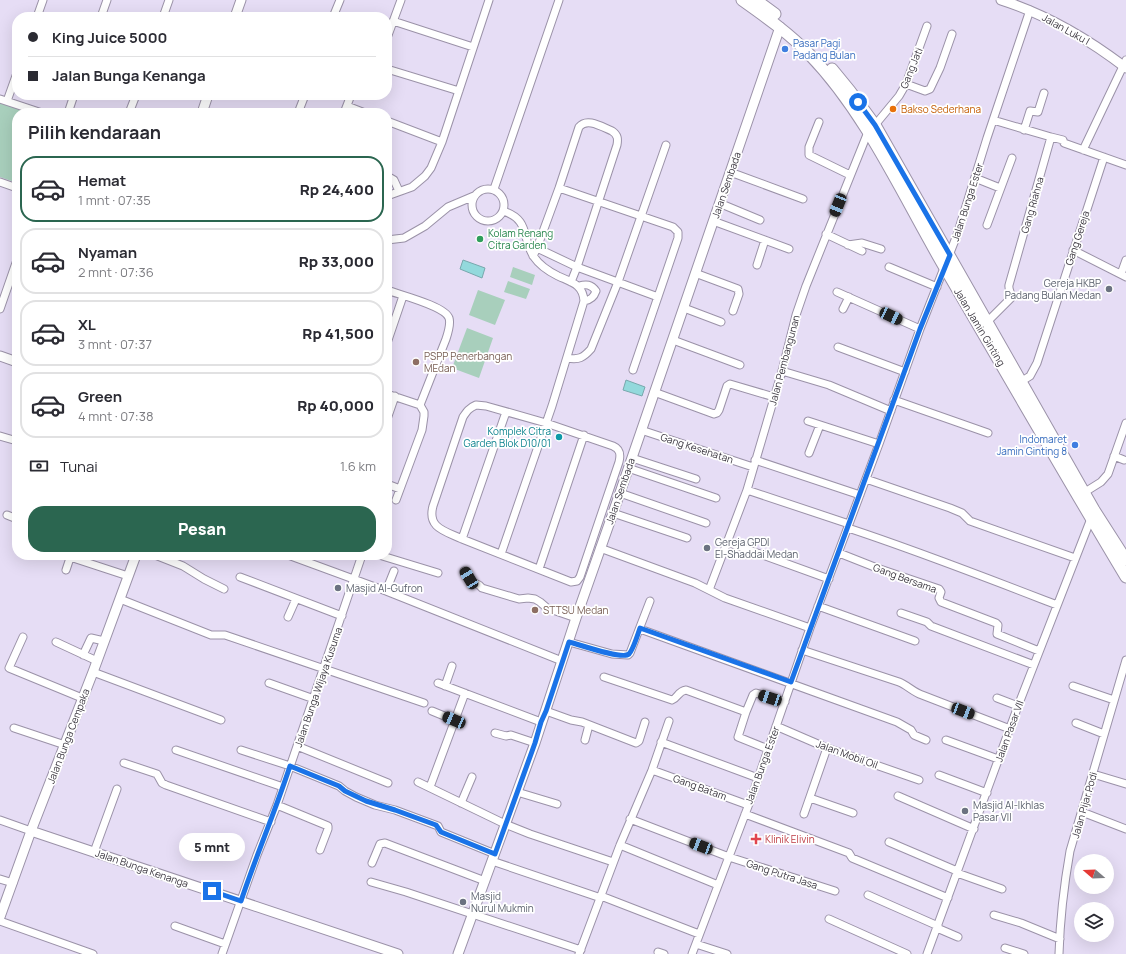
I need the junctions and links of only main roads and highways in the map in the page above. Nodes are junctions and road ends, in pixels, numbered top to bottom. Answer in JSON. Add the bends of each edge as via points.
{"nodes":[{"id":1,"x":742,"y":0,"type":"edge"},
{"id":2,"x":756,"y":0,"type":"edge"},
{"id":3,"x":872,"y":129,"type":"junction"},
{"id":4,"x":1092,"y":514,"type":"junction"},
{"id":5,"x":1126,"y":560,"type":"edge"},
{"id":6,"x":1126,"y":577,"type":"edge"}],
"edges":[{"from":1,"to":3,"type":"main road","name":"Jalan Jamin Ginting","via":[[780,27],[810,56]]},
{"from":2,"to":3,"type":"main road","name":"Jalan Jamin Ginting","via":[[815,50],[850,90]]},
{"from":3,"to":4,"type":"main road","name":"Jalan Jamin Ginting","via":[[944,267]]},
{"from":3,"to":4,"type":"main road","name":"Jalan Jamin Ginting","via":[[950,255],[1085,492]]},
{"from":4,"to":5,"type":"main road","name":"Jalan Jamin Ginting"},
{"from":4,"to":6,"type":"main road","name":"Jalan Jamin Ginting"}]}
